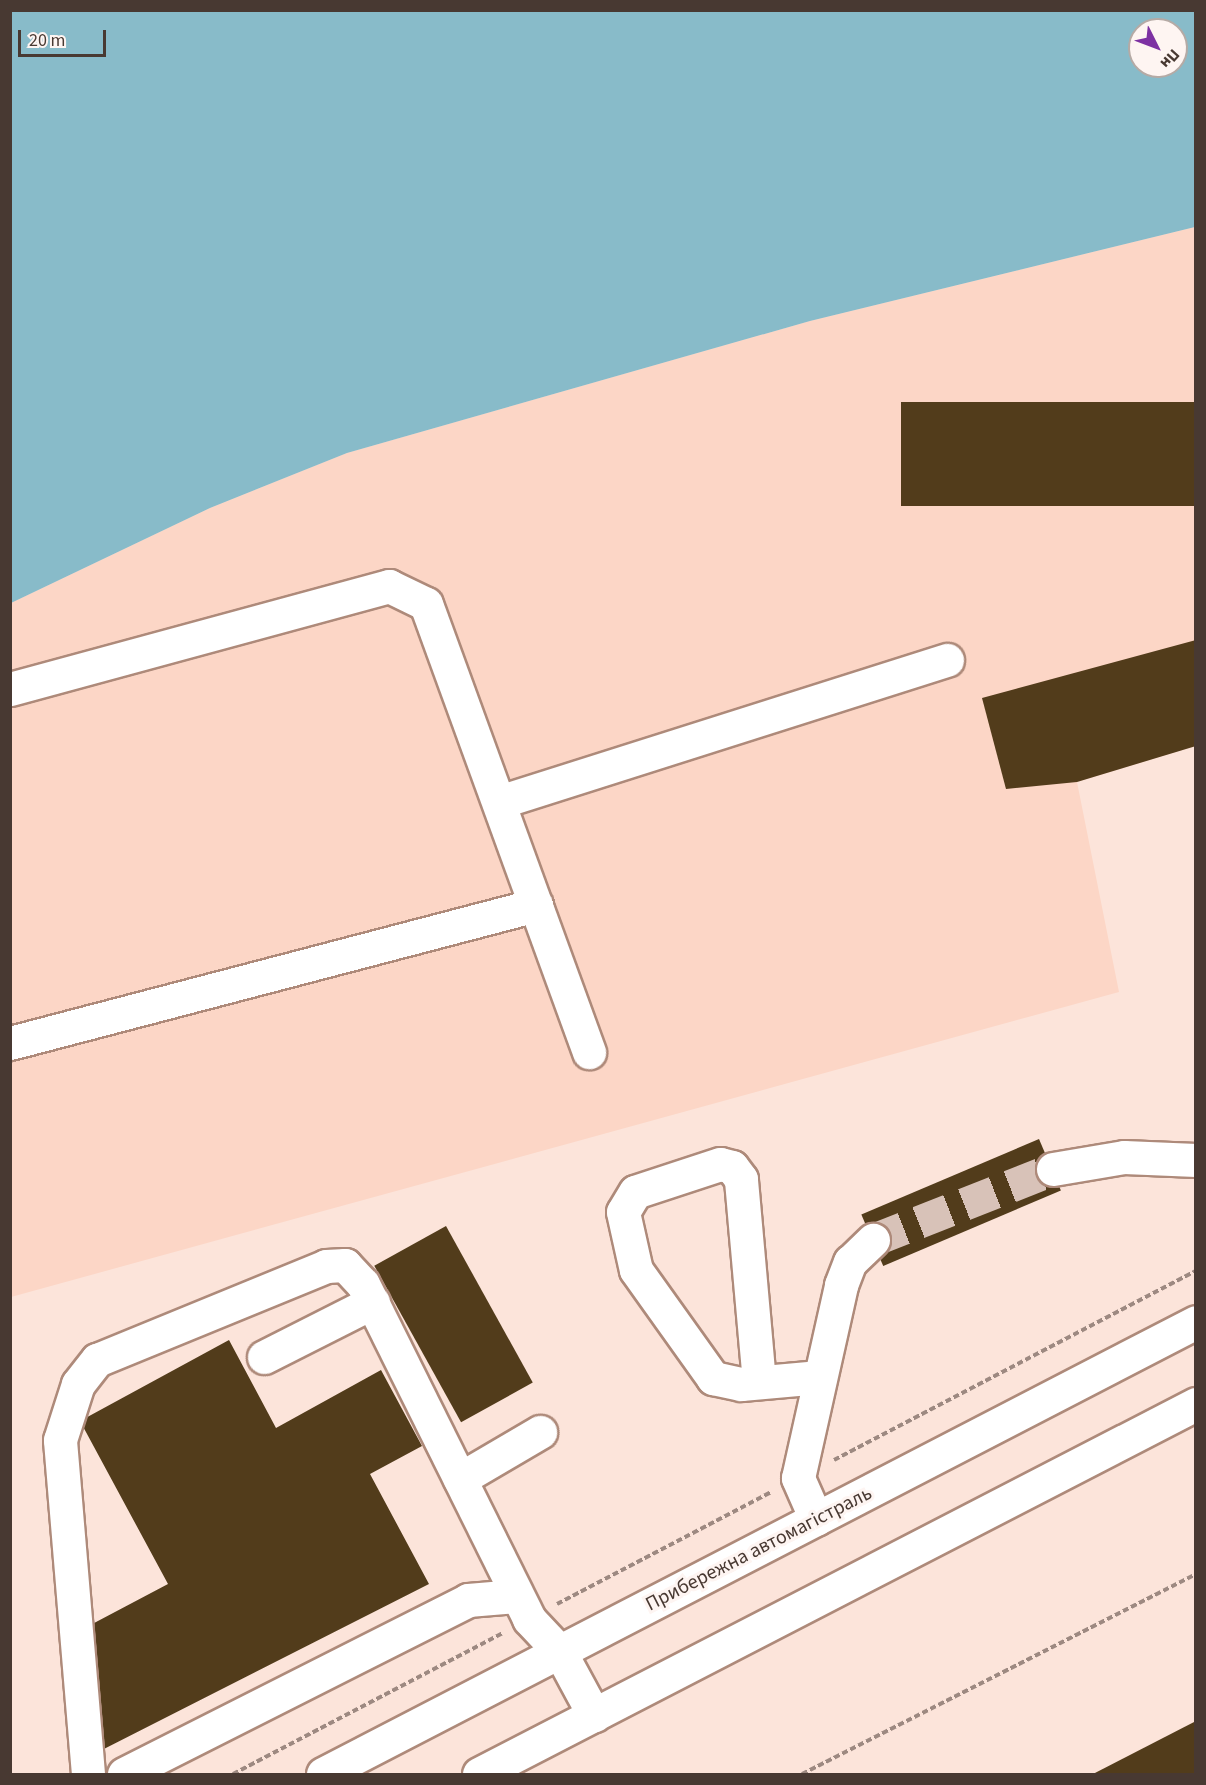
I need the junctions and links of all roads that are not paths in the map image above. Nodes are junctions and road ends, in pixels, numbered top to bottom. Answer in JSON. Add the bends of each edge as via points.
{"nodes":[{"id":1,"x":947,"y":660,"type":"dead end"},
{"id":2,"x":10,"y":689,"type":"edge"},
{"id":3,"x":499,"y":802,"type":"junction"},
{"id":4,"x":536,"y":904,"type":"junction"},
{"id":5,"x":10,"y":1043,"type":"edge"},
{"id":6,"x":589,"y":1052,"type":"dead end"},
{"id":7,"x":1196,"y":1160,"type":"edge"},
{"id":8,"x":1053,"y":1169,"type":"tunnel mouth"},
{"id":9,"x":873,"y":1240,"type":"tunnel mouth"},
{"id":10,"x":373,"y":1302,"type":"junction"},
{"id":11,"x":1196,"y":1322,"type":"edge"},
{"id":12,"x":264,"y":1357,"type":"dead end"},
{"id":13,"x":820,"y":1377,"type":"junction"},
{"id":14,"x":759,"y":1382,"type":"junction"},
{"id":15,"x":1196,"y":1404,"type":"edge"},
{"id":16,"x":540,"y":1432,"type":"dead end"},
{"id":17,"x":460,"y":1479,"type":"junction"},
{"id":18,"x":816,"y":1519,"type":"junction"},
{"id":19,"x":522,"y":1608,"type":"junction"},
{"id":20,"x":560,"y":1652,"type":"junction"},
{"id":21,"x":594,"y":1715,"type":"junction"},
{"id":22,"x":88,"y":1774,"type":"edge"},
{"id":23,"x":124,"y":1774,"type":"edge"},
{"id":24,"x":322,"y":1774,"type":"edge"},
{"id":25,"x":479,"y":1774,"type":"edge"}],
"edges":[{"from":1,"to":3,"type":"main road"},
{"from":2,"to":3,"type":"main road","via":[[389,586],[426,604]]},
{"from":3,"to":4,"type":"main road"},
{"from":4,"to":5,"type":"main road"},
{"from":4,"to":6,"type":"main road"},
{"from":7,"to":8,"type":"main road","via":[[1124,1157]]},
{"from":9,"to":13,"type":"main road","via":[[850,1262],[841,1284]]},
{"from":10,"to":12,"type":"main road"},
{"from":10,"to":17,"type":"main road"},
{"from":10,"to":22,"type":"main road","via":[[345,1265],[326,1266],[97,1360],[78,1384],[60,1440]]},
{"from":11,"to":18,"type":"main road","name":"Прибережна автомагістраль"},
{"from":13,"to":14,"type":"main road"},
{"from":13,"to":18,"type":"main road","via":[[798,1478]]},
{"from":14,"to":14,"type":"main road","via":[[713,1378],[636,1270],[623,1212],[634,1192],[720,1164],[732,1167],[741,1179]]},
{"from":15,"to":21,"type":"main road"},
{"from":16,"to":17,"type":"main road"},
{"from":17,"to":19,"type":"main road"},
{"from":18,"to":20,"type":"main road","name":"Прибережна автомагістраль"},
{"from":19,"to":20,"type":"main road"},
{"from":19,"to":23,"type":"main road","via":[[468,1600]]},
{"from":20,"to":21,"type":"main road"},
{"from":20,"to":24,"type":"main road","name":"Прибережна автомагістраль"},
{"from":21,"to":25,"type":"main road"}]}
